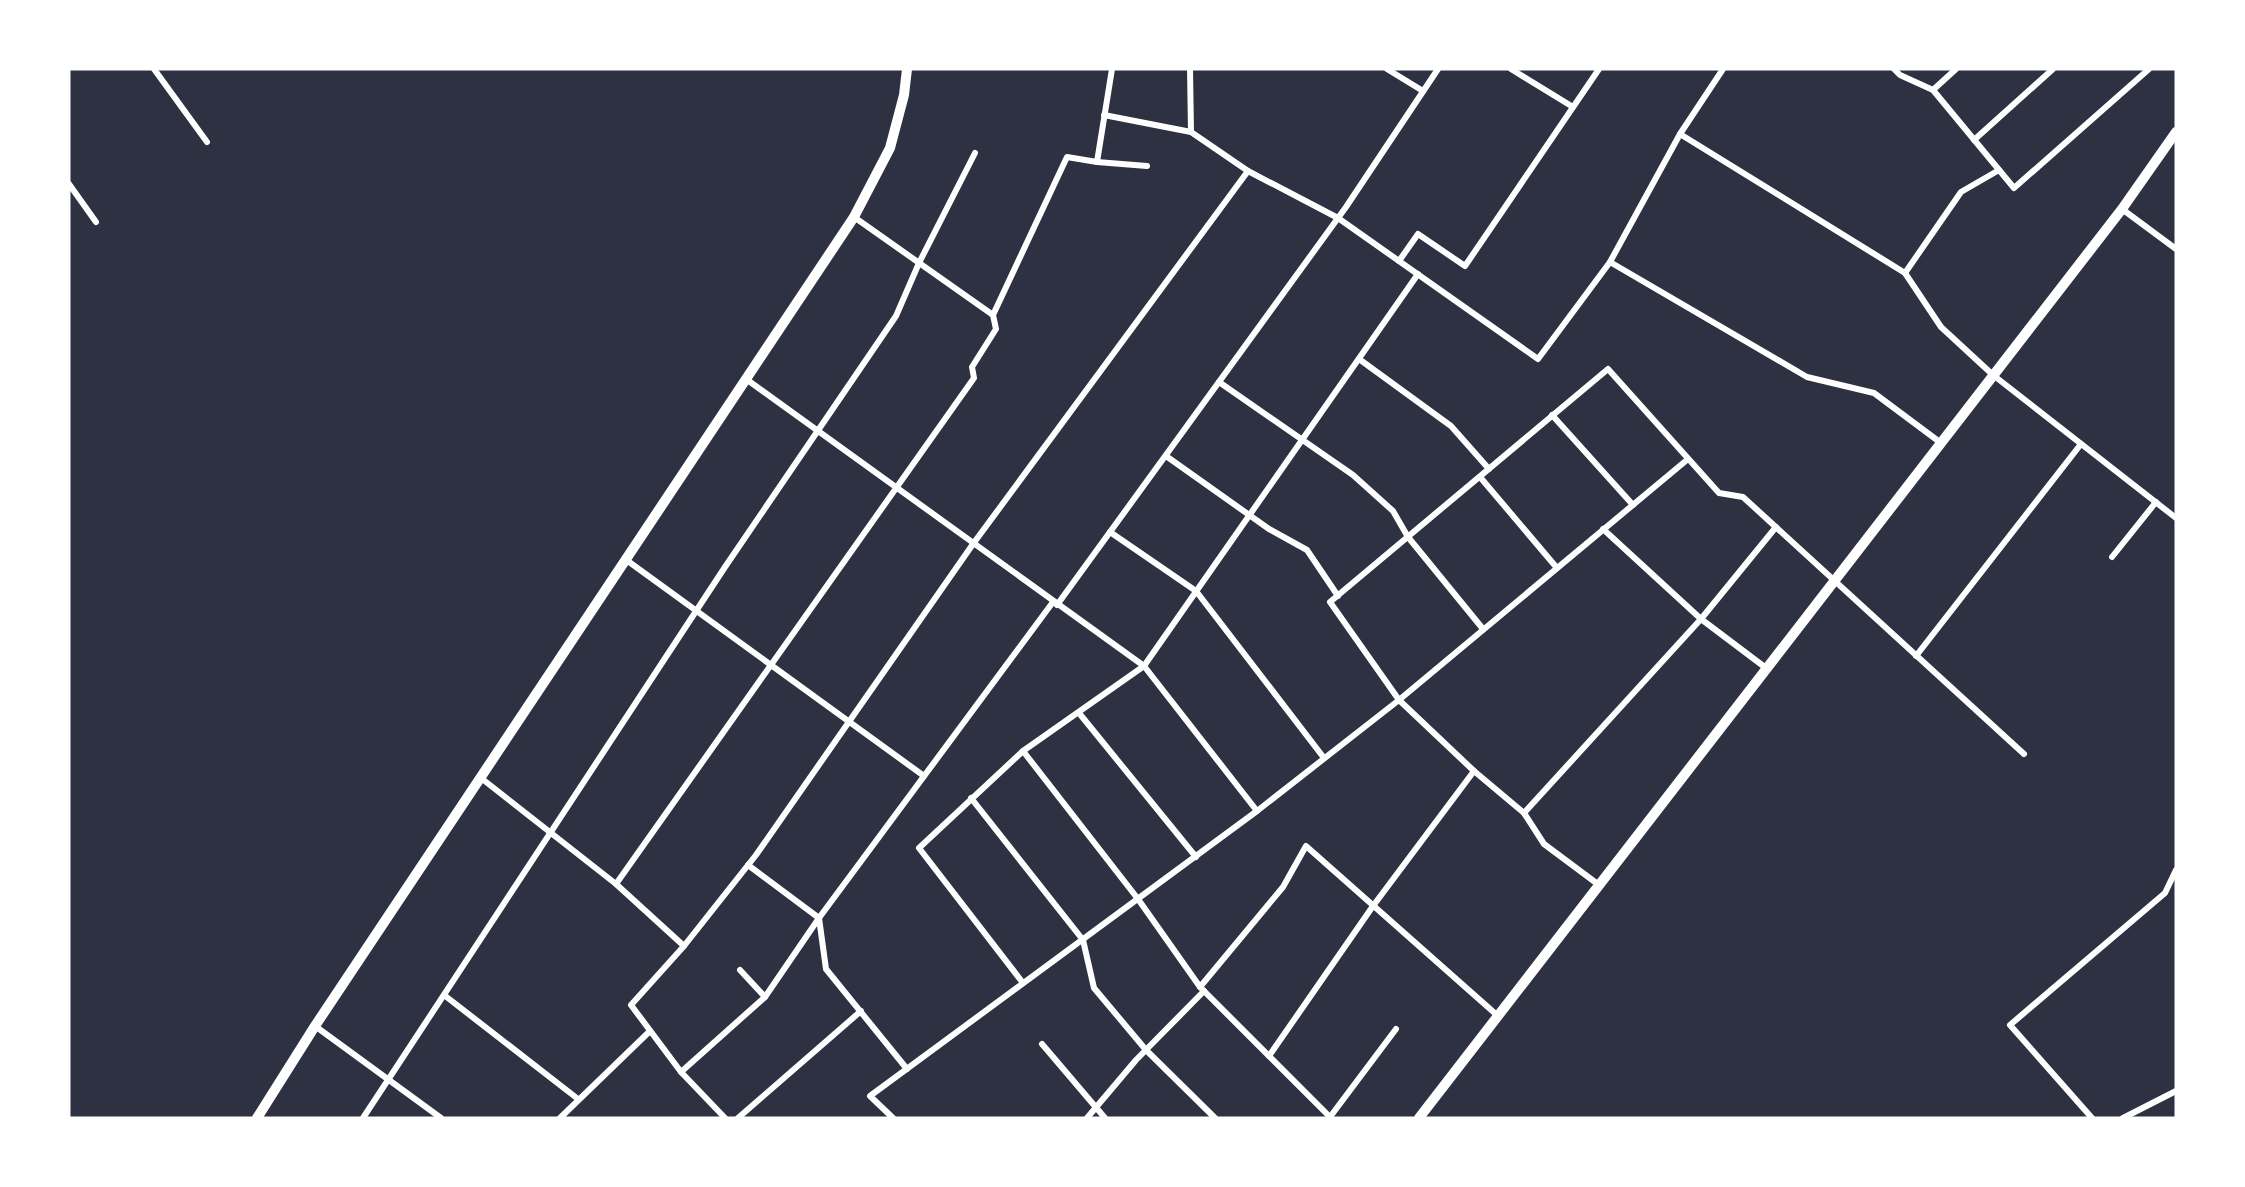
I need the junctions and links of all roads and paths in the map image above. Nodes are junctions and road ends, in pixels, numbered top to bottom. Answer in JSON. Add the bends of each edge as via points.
{"nodes":[{"id":1,"x":154,"y":69,"type":"edge"},
{"id":2,"x":907,"y":69,"type":"edge"},
{"id":3,"x":1112,"y":69,"type":"edge"},
{"id":4,"x":1190,"y":69,"type":"edge"},
{"id":5,"x":1388,"y":69,"type":"edge"},
{"id":6,"x":1438,"y":69,"type":"edge"},
{"id":7,"x":1511,"y":69,"type":"edge"},
{"id":8,"x":1599,"y":69,"type":"edge"},
{"id":9,"x":1723,"y":69,"type":"edge"},
{"id":10,"x":1894,"y":69,"type":"edge"},
{"id":11,"x":1956,"y":69,"type":"edge"},
{"id":12,"x":2053,"y":69,"type":"edge"},
{"id":13,"x":2149,"y":69,"type":"edge"},
{"id":14,"x":1933,"y":90,"type":"junction"},
{"id":15,"x":1423,"y":91,"type":"junction"},
{"id":16,"x":1573,"y":107,"type":"junction"},
{"id":17,"x":1104,"y":115,"type":"junction"},
{"id":18,"x":1191,"y":132,"type":"junction"},
{"id":19,"x":2176,"y":132,"type":"edge"},
{"id":20,"x":1680,"y":134,"type":"junction"},
{"id":21,"x":1974,"y":140,"type":"junction"},
{"id":22,"x":207,"y":142,"type":"dead end"},
{"id":23,"x":975,"y":153,"type":"dead end"},
{"id":24,"x":1097,"y":162,"type":"junction"},
{"id":25,"x":1147,"y":166,"type":"dead end"},
{"id":26,"x":1999,"y":170,"type":"junction"},
{"id":27,"x":1248,"y":171,"type":"junction"},
{"id":28,"x":69,"y":184,"type":"edge"},
{"id":29,"x":2122,"y":209,"type":"junction"},
{"id":30,"x":854,"y":217,"type":"junction"},
{"id":31,"x":1338,"y":218,"type":"junction"},
{"id":32,"x":96,"y":222,"type":"dead end"},
{"id":33,"x":2176,"y":249,"type":"edge"},
{"id":34,"x":1399,"y":261,"type":"junction"},
{"id":35,"x":1610,"y":262,"type":"junction"},
{"id":36,"x":919,"y":263,"type":"junction"},
{"id":37,"x":1905,"y":273,"type":"junction"},
{"id":38,"x":1418,"y":274,"type":"junction"},
{"id":39,"x":993,"y":315,"type":"junction"},
{"id":40,"x":1359,"y":359,"type":"junction"},
{"id":41,"x":1993,"y":375,"type":"junction"},
{"id":42,"x":746,"y":379,"type":"junction"},
{"id":43,"x":1219,"y":382,"type":"junction"},
{"id":44,"x":1552,"y":415,"type":"junction"},
{"id":45,"x":817,"y":431,"type":"junction"},
{"id":46,"x":1303,"y":441,"type":"junction"},
{"id":47,"x":1941,"y":443,"type":"junction"},
{"id":48,"x":2081,"y":444,"type":"junction"},
{"id":49,"x":1166,"y":456,"type":"junction"},
{"id":50,"x":1688,"y":459,"type":"junction"},
{"id":51,"x":1489,"y":469,"type":"junction"},
{"id":52,"x":1480,"y":477,"type":"junction"},
{"id":53,"x":897,"y":489,"type":"junction"},
{"id":54,"x":2156,"y":502,"type":"junction"},
{"id":55,"x":1633,"y":505,"type":"junction"},
{"id":56,"x":1248,"y":515,"type":"junction"},
{"id":57,"x":2176,"y":518,"type":"edge"},
{"id":58,"x":1776,"y":527,"type":"junction"},
{"id":59,"x":1603,"y":529,"type":"junction"},
{"id":60,"x":1110,"y":532,"type":"junction"},
{"id":61,"x":1408,"y":537,"type":"junction"},
{"id":62,"x":973,"y":544,"type":"junction"},
{"id":63,"x":2112,"y":557,"type":"dead end"},
{"id":64,"x":625,"y":560,"type":"junction"},
{"id":65,"x":1557,"y":568,"type":"junction"},
{"id":66,"x":1833,"y":580,"type":"junction"},
{"id":67,"x":1196,"y":591,"type":"junction"},
{"id":68,"x":1338,"y":596,"type":"junction"},
{"id":69,"x":1055,"y":603,"type":"junction"},
{"id":70,"x":697,"y":611,"type":"junction"},
{"id":71,"x":1701,"y":619,"type":"junction"},
{"id":72,"x":1483,"y":629,"type":"junction"},
{"id":73,"x":1916,"y":656,"type":"junction"},
{"id":74,"x":772,"y":666,"type":"junction"},
{"id":75,"x":1144,"y":666,"type":"junction"},
{"id":76,"x":1766,"y":668,"type":"junction"},
{"id":77,"x":1399,"y":700,"type":"junction"},
{"id":78,"x":1079,"y":713,"type":"junction"},
{"id":79,"x":849,"y":722,"type":"junction"},
{"id":80,"x":1023,"y":751,"type":"junction"},
{"id":81,"x":2024,"y":754,"type":"dead end"},
{"id":82,"x":1324,"y":758,"type":"junction"},
{"id":83,"x":1474,"y":771,"type":"junction"},
{"id":84,"x":924,"y":776,"type":"junction"},
{"id":85,"x":481,"y":778,"type":"junction"},
{"id":86,"x":971,"y":798,"type":"junction"},
{"id":87,"x":1257,"y":811,"type":"junction"},
{"id":88,"x":1524,"y":813,"type":"junction"},
{"id":89,"x":550,"y":831,"type":"junction"},
{"id":90,"x":1196,"y":856,"type":"junction"},
{"id":91,"x":748,"y":865,"type":"junction"},
{"id":92,"x":2176,"y":870,"type":"edge"},
{"id":93,"x":616,"y":884,"type":"junction"},
{"id":94,"x":1599,"y":885,"type":"junction"},
{"id":95,"x":1138,"y":899,"type":"junction"},
{"id":96,"x":1373,"y":906,"type":"junction"},
{"id":97,"x":819,"y":918,"type":"junction"},
{"id":98,"x":1083,"y":940,"type":"junction"},
{"id":99,"x":684,"y":946,"type":"junction"},
{"id":100,"x":740,"y":970,"type":"dead end"},
{"id":101,"x":1023,"y":983,"type":"junction"},
{"id":102,"x":1202,"y":989,"type":"junction"},
{"id":103,"x":444,"y":995,"type":"junction"},
{"id":104,"x":765,"y":998,"type":"junction"},
{"id":105,"x":861,"y":1011,"type":"junction"},
{"id":106,"x":1497,"y":1016,"type":"junction"},
{"id":107,"x":315,"y":1026,"type":"junction"},
{"id":108,"x":1396,"y":1029,"type":"dead end"},
{"id":109,"x":651,"y":1031,"type":"junction"},
{"id":110,"x":1042,"y":1044,"type":"dead end"},
{"id":111,"x":1146,"y":1050,"type":"junction"},
{"id":112,"x":1269,"y":1056,"type":"junction"},
{"id":113,"x":907,"y":1069,"type":"junction"},
{"id":114,"x":681,"y":1072,"type":"junction"},
{"id":115,"x":389,"y":1080,"type":"junction"},
{"id":116,"x":2176,"y":1091,"type":"edge"},
{"id":117,"x":578,"y":1099,"type":"junction"},
{"id":118,"x":1095,"y":1108,"type":"junction"},
{"id":119,"x":257,"y":1118,"type":"edge"},
{"id":120,"x":363,"y":1118,"type":"edge"},
{"id":121,"x":441,"y":1118,"type":"edge"},
{"id":122,"x":560,"y":1118,"type":"edge"},
{"id":123,"x":725,"y":1118,"type":"edge"},
{"id":124,"x":738,"y":1118,"type":"edge"},
{"id":125,"x":893,"y":1118,"type":"edge"},
{"id":126,"x":1087,"y":1118,"type":"edge"},
{"id":127,"x":1105,"y":1118,"type":"edge"},
{"id":128,"x":1215,"y":1118,"type":"edge"},
{"id":129,"x":1331,"y":1118,"type":"edge"},
{"id":130,"x":1419,"y":1118,"type":"edge"},
{"id":131,"x":2092,"y":1118,"type":"edge"},
{"id":132,"x":2123,"y":1118,"type":"edge"}],
"edges":[{"from":1,"to":22,"type":"street"},
{"from":2,"to":30,"type":"street","via":[[890,148]]},
{"from":3,"to":17,"type":"street"},
{"from":4,"to":18,"type":"street"},
{"from":5,"to":15,"type":"street"},
{"from":6,"to":15,"type":"street"},
{"from":7,"to":16,"type":"street"},
{"from":8,"to":16,"type":"street"},
{"from":9,"to":20,"type":"street"},
{"from":10,"to":14,"type":"street"},
{"from":11,"to":14,"type":"street"},
{"from":12,"to":21,"type":"street"},
{"from":13,"to":26,"type":"street","via":[[2014,188]]},
{"from":14,"to":21,"type":"street"},
{"from":15,"to":31,"type":"street"},
{"from":16,"to":34,"type":"street","via":[[1465,266],[1418,234]]},
{"from":17,"to":18,"type":"street"},
{"from":17,"to":24,"type":"street"},
{"from":18,"to":27,"type":"street"},
{"from":19,"to":29,"type":"street"},
{"from":20,"to":35,"type":"street"},
{"from":20,"to":37,"type":"street"},
{"from":21,"to":26,"type":"street"},
{"from":23,"to":36,"type":"street"},
{"from":24,"to":25,"type":"street"},
{"from":24,"to":39,"type":"street","via":[[1067,157]]},
{"from":26,"to":37,"type":"street","via":[[1961,192]]},
{"from":27,"to":31,"type":"street"},
{"from":27,"to":62,"type":"street"},
{"from":28,"to":32,"type":"street"},
{"from":29,"to":33,"type":"street"},
{"from":29,"to":41,"type":"street"},
{"from":30,"to":36,"type":"street"},
{"from":30,"to":42,"type":"street"},
{"from":31,"to":34,"type":"street"},
{"from":31,"to":43,"type":"street"},
{"from":34,"to":38,"type":"street"},
{"from":35,"to":38,"type":"street","via":[[1538,359]]},
{"from":35,"to":47,"type":"street","via":[[1807,377],[1874,393]]},
{"from":36,"to":39,"type":"street"},
{"from":36,"to":45,"type":"street","via":[[896,316]]},
{"from":37,"to":41,"type":"street","via":[[1941,327]]},
{"from":38,"to":40,"type":"street"},
{"from":39,"to":53,"type":"street","via":[[996,329],[972,367],[974,378]]},
{"from":40,"to":46,"type":"street"},
{"from":40,"to":51,"type":"street","via":[[1451,426]]},
{"from":41,"to":47,"type":"street"},
{"from":41,"to":48,"type":"street"},
{"from":42,"to":45,"type":"street"},
{"from":42,"to":64,"type":"street"},
{"from":43,"to":46,"type":"street"},
{"from":43,"to":49,"type":"street"},
{"from":44,"to":50,"type":"street","via":[[1608,369]]},
{"from":44,"to":51,"type":"street"},
{"from":44,"to":55,"type":"street"},
{"from":45,"to":53,"type":"street"},
{"from":45,"to":70,"type":"street"},
{"from":46,"to":56,"type":"street"},
{"from":46,"to":61,"type":"street","via":[[1353,475],[1393,511]]},
{"from":47,"to":66,"type":"street"},
{"from":48,"to":54,"type":"street"},
{"from":48,"to":73,"type":"street"},
{"from":49,"to":56,"type":"street"},
{"from":49,"to":60,"type":"street"},
{"from":50,"to":55,"type":"street"},
{"from":50,"to":58,"type":"street","via":[[1719,493],[1743,496]]},
{"from":51,"to":52,"type":"street"},
{"from":52,"to":61,"type":"street"},
{"from":52,"to":65,"type":"street"},
{"from":53,"to":62,"type":"street"},
{"from":53,"to":74,"type":"street"},
{"from":54,"to":57,"type":"street"},
{"from":54,"to":63,"type":"street"},
{"from":55,"to":59,"type":"street"},
{"from":56,"to":67,"type":"street"},
{"from":56,"to":68,"type":"street","via":[[1307,550]]},
{"from":58,"to":66,"type":"street"},
{"from":58,"to":71,"type":"street"},
{"from":59,"to":65,"type":"street"},
{"from":59,"to":71,"type":"street"},
{"from":60,"to":67,"type":"street"},
{"from":60,"to":69,"type":"street"},
{"from":61,"to":68,"type":"street"},
{"from":61,"to":72,"type":"street"},
{"from":62,"to":69,"type":"street"},
{"from":62,"to":79,"type":"street"},
{"from":64,"to":70,"type":"street"},
{"from":64,"to":85,"type":"street"},
{"from":65,"to":72,"type":"street"},
{"from":66,"to":73,"type":"street"},
{"from":66,"to":76,"type":"street"},
{"from":67,"to":75,"type":"street"},
{"from":67,"to":82,"type":"street"},
{"from":68,"to":77,"type":"street","via":[[1330,602]]},
{"from":69,"to":75,"type":"street"},
{"from":69,"to":84,"type":"street"},
{"from":70,"to":74,"type":"street"},
{"from":70,"to":89,"type":"street"},
{"from":71,"to":76,"type":"street"},
{"from":71,"to":88,"type":"street"},
{"from":72,"to":77,"type":"street"},
{"from":73,"to":81,"type":"street"},
{"from":74,"to":79,"type":"street"},
{"from":74,"to":93,"type":"street"},
{"from":75,"to":78,"type":"street"},
{"from":75,"to":87,"type":"street"},
{"from":76,"to":94,"type":"street"},
{"from":77,"to":82,"type":"street"},
{"from":77,"to":83,"type":"street"},
{"from":78,"to":80,"type":"street"},
{"from":78,"to":90,"type":"street"},
{"from":79,"to":84,"type":"street"},
{"from":79,"to":91,"type":"street"},
{"from":80,"to":86,"type":"street"},
{"from":80,"to":95,"type":"street"},
{"from":82,"to":87,"type":"street"},
{"from":83,"to":88,"type":"street"},
{"from":83,"to":96,"type":"street"},
{"from":84,"to":97,"type":"street"},
{"from":85,"to":89,"type":"street"},
{"from":85,"to":107,"type":"street"},
{"from":86,"to":98,"type":"street"},
{"from":86,"to":101,"type":"street","via":[[919,848]]},
{"from":87,"to":90,"type":"street"},
{"from":88,"to":94,"type":"street","via":[[1544,844]]},
{"from":89,"to":93,"type":"street"},
{"from":89,"to":103,"type":"street"},
{"from":90,"to":95,"type":"street"},
{"from":91,"to":97,"type":"street"},
{"from":91,"to":99,"type":"street"},
{"from":92,"to":131,"type":"street","via":[[2165,893],[2010,1025]]},
{"from":93,"to":99,"type":"street"},
{"from":94,"to":106,"type":"street"},
{"from":95,"to":98,"type":"street"},
{"from":95,"to":102,"type":"street"},
{"from":96,"to":102,"type":"street","via":[[1306,846],[1283,887]]},
{"from":96,"to":106,"type":"street"},
{"from":96,"to":112,"type":"street"},
{"from":97,"to":104,"type":"street"},
{"from":97,"to":105,"type":"street","via":[[826,969]]},
{"from":98,"to":101,"type":"street"},
{"from":98,"to":111,"type":"street","via":[[1094,988]]},
{"from":99,"to":109,"type":"street","via":[[631,1005]]},
{"from":100,"to":104,"type":"street"},
{"from":101,"to":113,"type":"street"},
{"from":102,"to":111,"type":"street"},
{"from":102,"to":112,"type":"street"},
{"from":103,"to":115,"type":"street"},
{"from":103,"to":117,"type":"street"},
{"from":104,"to":114,"type":"street"},
{"from":105,"to":113,"type":"street"},
{"from":105,"to":124,"type":"street"},
{"from":106,"to":130,"type":"street"},
{"from":107,"to":115,"type":"street"},
{"from":107,"to":119,"type":"street"},
{"from":108,"to":129,"type":"street"},
{"from":109,"to":114,"type":"street"},
{"from":109,"to":117,"type":"street"},
{"from":110,"to":118,"type":"street"},
{"from":111,"to":118,"type":"street"},
{"from":111,"to":128,"type":"street"},
{"from":112,"to":129,"type":"street"},
{"from":113,"to":125,"type":"street","via":[[870,1096]]},
{"from":114,"to":123,"type":"street"},
{"from":115,"to":120,"type":"street"},
{"from":115,"to":121,"type":"street"},
{"from":116,"to":132,"type":"street"},
{"from":117,"to":122,"type":"street"},
{"from":118,"to":126,"type":"street"},
{"from":118,"to":127,"type":"street"}]}
